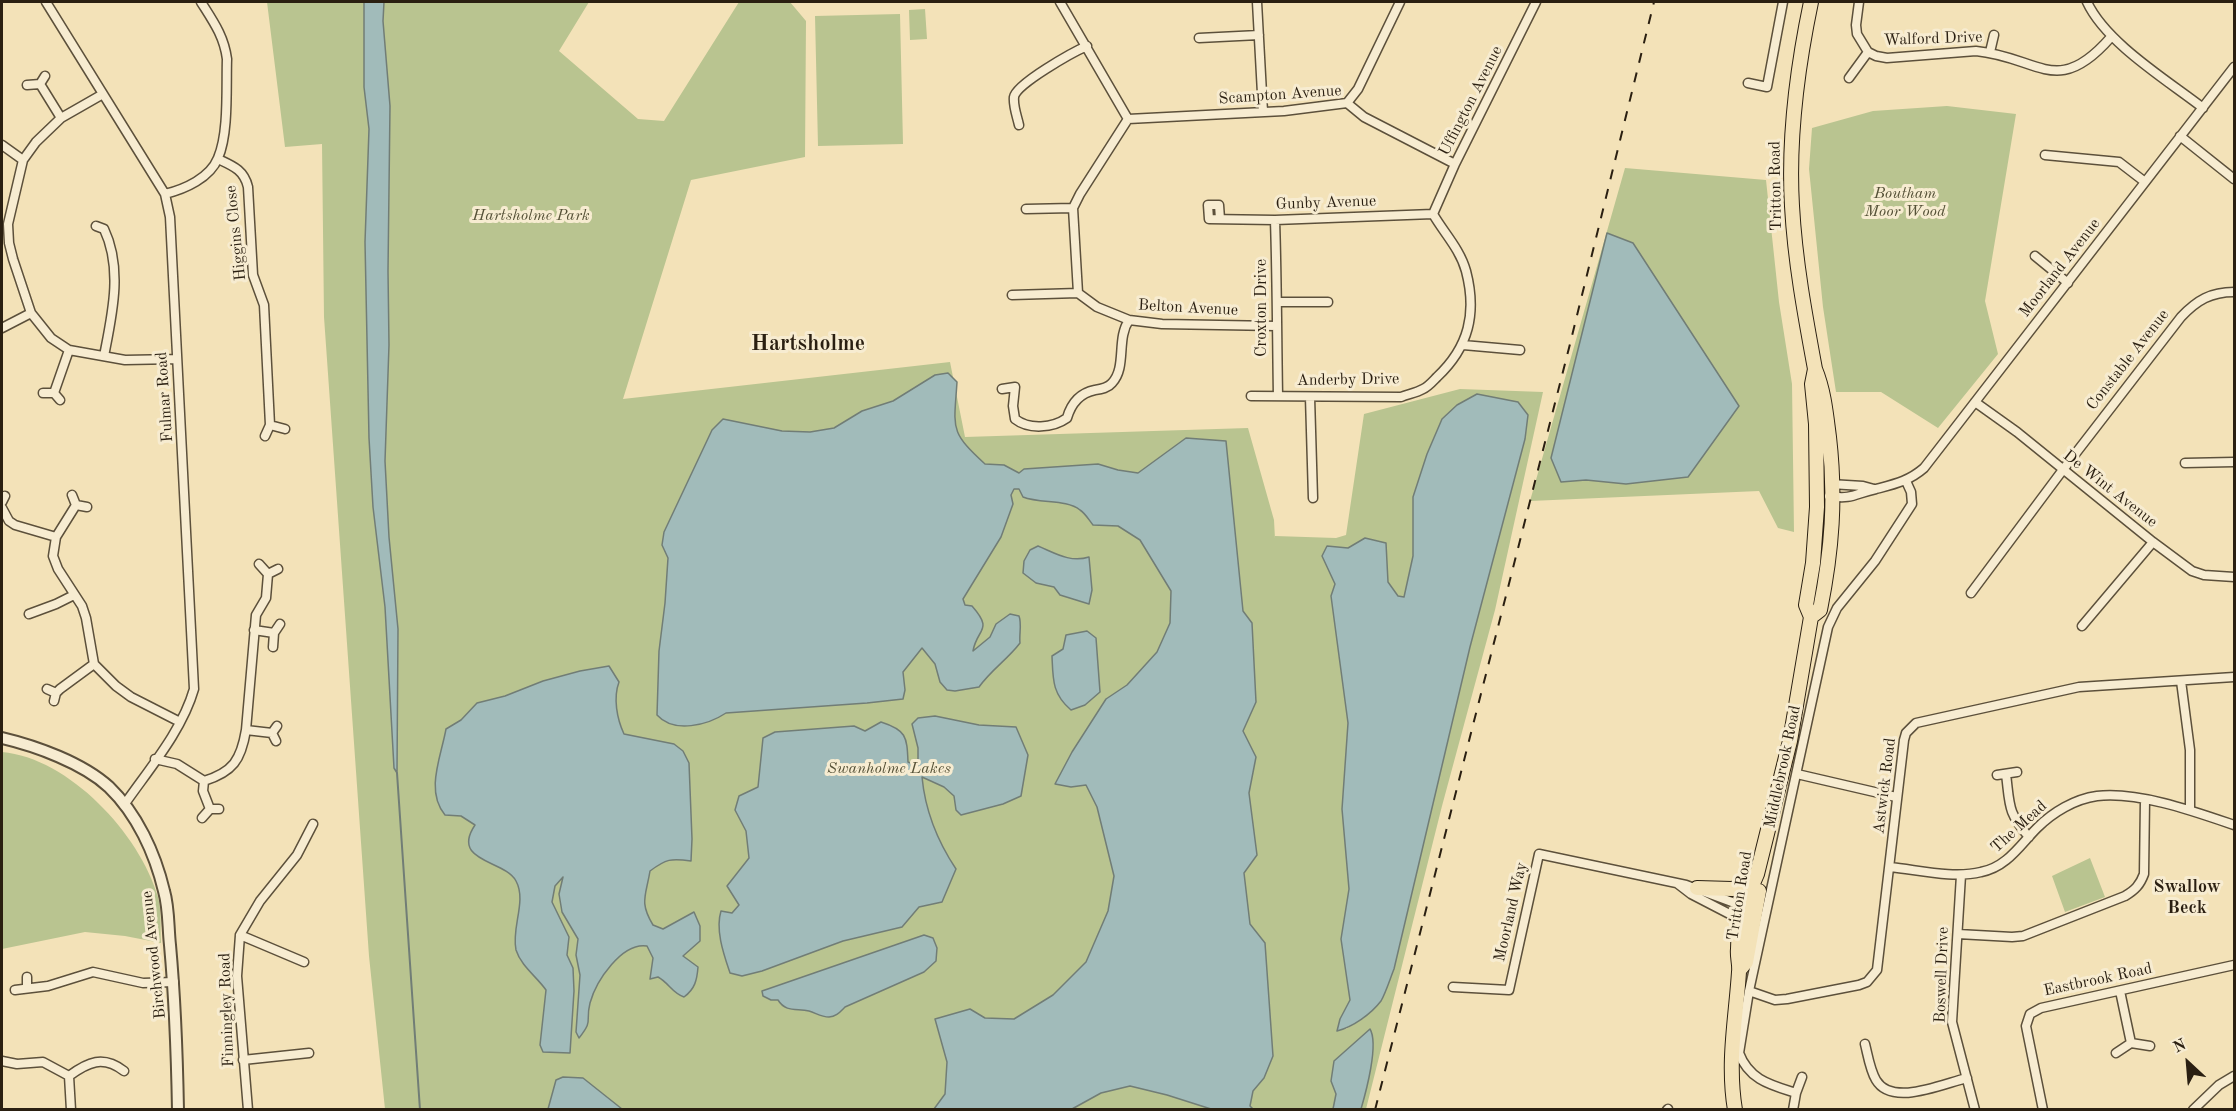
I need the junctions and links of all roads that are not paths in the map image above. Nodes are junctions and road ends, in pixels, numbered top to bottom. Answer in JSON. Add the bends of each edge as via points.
{"nodes":[{"id":1,"x":46,"y":2,"type":"edge"},
{"id":2,"x":201,"y":2,"type":"edge"},
{"id":3,"x":1060,"y":2,"type":"edge"},
{"id":4,"x":1257,"y":2,"type":"edge"},
{"id":5,"x":1400,"y":2,"type":"edge"},
{"id":6,"x":1536,"y":2,"type":"edge"},
{"id":7,"x":1783,"y":2,"type":"edge"},
{"id":8,"x":1811,"y":2,"type":"edge"},
{"id":9,"x":1859,"y":2,"type":"edge"},
{"id":10,"x":2100,"y":2,"type":"edge"},
{"id":11,"x":2088,"y":4,"type":"edge"},
{"id":12,"x":1994,"y":34,"type":"dead end"},
{"id":13,"x":1259,"y":35,"type":"junction"},
{"id":14,"x":2111,"y":37,"type":"junction"},
{"id":15,"x":1199,"y":38,"type":"dead end"},
{"id":16,"x":1087,"y":46,"type":"junction"},
{"id":17,"x":1868,"y":52,"type":"junction"},
{"id":18,"x":1990,"y":52,"type":"junction"},
{"id":19,"x":2235,"y":67,"type":"edge"},
{"id":20,"x":45,"y":76,"type":"dead end"},
{"id":21,"x":1849,"y":78,"type":"dead end"},
{"id":22,"x":1748,"y":83,"type":"dead end"},
{"id":23,"x":40,"y":84,"type":"junction"},
{"id":24,"x":27,"y":85,"type":"dead end"},
{"id":25,"x":103,"y":94,"type":"junction"},
{"id":26,"x":1347,"y":103,"type":"junction"},
{"id":27,"x":2203,"y":108,"type":"junction"},
{"id":28,"x":1263,"y":112,"type":"junction"},
{"id":29,"x":61,"y":118,"type":"junction"},
{"id":30,"x":1128,"y":119,"type":"junction"},
{"id":31,"x":1018,"y":125,"type":"dead end"},
{"id":32,"x":2180,"y":136,"type":"junction"},
{"id":33,"x":2,"y":145,"type":"edge"},
{"id":34,"x":2045,"y":155,"type":"dead end"},
{"id":35,"x":218,"y":159,"type":"junction"},
{"id":36,"x":23,"y":160,"type":"junction"},
{"id":37,"x":1455,"y":164,"type":"junction"},
{"id":38,"x":2235,"y":179,"type":"edge"},
{"id":39,"x":2145,"y":182,"type":"junction"},
{"id":40,"x":165,"y":194,"type":"junction"},
{"id":41,"x":1074,"y":208,"type":"junction"},
{"id":42,"x":1026,"y":209,"type":"dead end"},
{"id":43,"x":1433,"y":214,"type":"junction"},
{"id":44,"x":1220,"y":219,"type":"dead end"},
{"id":45,"x":1275,"y":220,"type":"junction"},
{"id":46,"x":112,"y":221,"type":"dead end"},
{"id":47,"x":5,"y":224,"type":"edge"},
{"id":48,"x":2035,"y":256,"type":"dead end"},
{"id":49,"x":2068,"y":283,"type":"junction"},
{"id":50,"x":2235,"y":292,"type":"edge"},
{"id":51,"x":1078,"y":293,"type":"junction"},
{"id":52,"x":1012,"y":295,"type":"dead end"},
{"id":53,"x":1278,"y":302,"type":"junction"},
{"id":54,"x":1328,"y":302,"type":"dead end"},
{"id":55,"x":31,"y":313,"type":"junction"},
{"id":56,"x":1129,"y":320,"type":"junction"},
{"id":57,"x":1276,"y":326,"type":"junction"},
{"id":58,"x":2,"y":328,"type":"edge"},
{"id":59,"x":1463,"y":345,"type":"junction"},
{"id":60,"x":69,"y":350,"type":"junction"},
{"id":61,"x":1520,"y":350,"type":"dead end"},
{"id":62,"x":104,"y":356,"type":"junction"},
{"id":63,"x":177,"y":359,"type":"junction"},
{"id":64,"x":1815,"y":369,"type":"junction"},
{"id":65,"x":1002,"y":389,"type":"dead end"},
{"id":66,"x":43,"y":393,"type":"dead end"},
{"id":67,"x":1251,"y":396,"type":"dead end"},
{"id":68,"x":1278,"y":396,"type":"junction"},
{"id":69,"x":1310,"y":397,"type":"junction"},
{"id":70,"x":1976,"y":402,"type":"junction"},
{"id":71,"x":270,"y":425,"type":"junction"},
{"id":72,"x":285,"y":429,"type":"dead end"},
{"id":73,"x":265,"y":436,"type":"dead end"},
{"id":74,"x":2235,"y":462,"type":"edge"},
{"id":75,"x":2185,"y":463,"type":"dead end"},
{"id":76,"x":2062,"y":471,"type":"junction"},
{"id":77,"x":1905,"y":481,"type":"junction"},
{"id":78,"x":1874,"y":489,"type":"junction"},
{"id":79,"x":1817,"y":490,"type":"junction"},
{"id":80,"x":1834,"y":490,"type":"junction"},
{"id":81,"x":72,"y":495,"type":"dead end"},
{"id":82,"x":1312,"y":498,"type":"dead end"},
{"id":83,"x":76,"y":505,"type":"junction"},
{"id":84,"x":87,"y":507,"type":"dead end"},
{"id":85,"x":2,"y":508,"type":"edge"},
{"id":86,"x":1833,"y":528,"type":"junction"},
{"id":87,"x":56,"y":537,"type":"junction"},
{"id":88,"x":2153,"y":542,"type":"junction"},
{"id":89,"x":259,"y":564,"type":"dead end"},
{"id":90,"x":278,"y":569,"type":"dead end"},
{"id":91,"x":268,"y":574,"type":"junction"},
{"id":92,"x":1808,"y":575,"type":"junction"},
{"id":93,"x":2235,"y":577,"type":"edge"},
{"id":94,"x":1971,"y":593,"type":"dead end"},
{"id":95,"x":74,"y":595,"type":"junction"},
{"id":96,"x":26,"y":615,"type":"dead end"},
{"id":97,"x":1811,"y":617,"type":"junction"},
{"id":98,"x":280,"y":624,"type":"dead end"},
{"id":99,"x":2082,"y":626,"type":"dead end"},
{"id":100,"x":254,"y":630,"type":"junction"},
{"id":101,"x":274,"y":633,"type":"junction"},
{"id":102,"x":273,"y":647,"type":"dead end"},
{"id":103,"x":94,"y":664,"type":"junction"},
{"id":104,"x":2235,"y":677,"type":"edge"},
{"id":105,"x":2181,"y":681,"type":"junction"},
{"id":106,"x":47,"y":689,"type":"dead end"},
{"id":107,"x":180,"y":722,"type":"junction"},
{"id":108,"x":246,"y":730,"type":"junction"},
{"id":109,"x":275,"y":733,"type":"dead end"},
{"id":110,"x":2,"y":738,"type":"edge"},
{"id":111,"x":155,"y":759,"type":"junction"},
{"id":112,"x":2017,"y":772,"type":"dead end"},
{"id":113,"x":1797,"y":774,"type":"junction"},
{"id":114,"x":204,"y":781,"type":"junction"},
{"id":115,"x":1896,"y":796,"type":"junction"},
{"id":116,"x":2145,"y":800,"type":"junction"},
{"id":117,"x":124,"y":805,"type":"junction"},
{"id":118,"x":2190,"y":810,"type":"junction"},
{"id":119,"x":201,"y":818,"type":"dead end"},
{"id":120,"x":313,"y":824,"type":"dead end"},
{"id":121,"x":2235,"y":825,"type":"edge"},
{"id":122,"x":2029,"y":837,"type":"junction"},
{"id":123,"x":1890,"y":867,"type":"junction"},
{"id":124,"x":1757,"y":874,"type":"junction"},
{"id":125,"x":1961,"y":874,"type":"junction"},
{"id":126,"x":1678,"y":884,"type":"junction"},
{"id":127,"x":1697,"y":888,"type":"junction"},
{"id":128,"x":1749,"y":915,"type":"junction"},
{"id":129,"x":1958,"y":934,"type":"junction"},
{"id":130,"x":240,"y":935,"type":"junction"},
{"id":131,"x":304,"y":962,"type":"dead end"},
{"id":132,"x":2235,"y":965,"type":"edge"},
{"id":133,"x":27,"y":977,"type":"dead end"},
{"id":134,"x":174,"y":982,"type":"junction"},
{"id":135,"x":1453,"y":987,"type":"dead end"},
{"id":136,"x":27,"y":988,"type":"junction"},
{"id":137,"x":15,"y":990,"type":"dead end"},
{"id":138,"x":1749,"y":991,"type":"junction"},
{"id":139,"x":2120,"y":991,"type":"junction"},
{"id":140,"x":2131,"y":1043,"type":"junction"},
{"id":141,"x":1865,"y":1044,"type":"dead end"},
{"id":142,"x":2150,"y":1046,"type":"dead end"},
{"id":143,"x":309,"y":1053,"type":"dead end"},
{"id":144,"x":2116,"y":1053,"type":"dead end"},
{"id":145,"x":243,"y":1060,"type":"junction"},
{"id":146,"x":2,"y":1061,"type":"edge"},
{"id":147,"x":122,"y":1066,"type":"dead end"},
{"id":148,"x":69,"y":1076,"type":"junction"},
{"id":149,"x":2235,"y":1076,"type":"edge"},
{"id":150,"x":1802,"y":1077,"type":"dead end"},
{"id":151,"x":1967,"y":1078,"type":"junction"},
{"id":152,"x":1796,"y":1093,"type":"junction"},
{"id":153,"x":71,"y":1110,"type":"edge"},
{"id":154,"x":178,"y":1110,"type":"edge"},
{"id":155,"x":248,"y":1110,"type":"edge"},
{"id":156,"x":1735,"y":1110,"type":"edge"},
{"id":157,"x":1793,"y":1110,"type":"edge"},
{"id":158,"x":1975,"y":1110,"type":"edge"},
{"id":159,"x":2043,"y":1110,"type":"edge"},
{"id":160,"x":2193,"y":1110,"type":"edge"}],
"edges":[{"from":1,"to":25,"type":"street","name":"Fulmar Road"},
{"from":2,"to":35,"type":"street","via":[[223,37],[227,59],[225,117]]},
{"from":3,"to":16,"type":"street"},
{"from":4,"to":13,"type":"street"},
{"from":5,"to":26,"type":"street","via":[[1358,89]]},
{"from":6,"to":37,"type":"street","name":"Uffington Avenue"},
{"from":7,"to":22,"type":"street","via":[[1767,90]]},
{"from":8,"to":64,"type":"main road","name":"Tritton Road","via":[[1792,115],[1791,156],[1794,235]]},
{"from":9,"to":17,"type":"street","name":"Walford Drive","via":[[1857,34]]},
{"from":10,"to":11,"type":"street"},
{"from":11,"to":14,"type":"street"},
{"from":12,"to":18,"type":"street"},
{"from":13,"to":15,"type":"street"},
{"from":13,"to":28,"type":"street"},
{"from":14,"to":18,"type":"street","name":"Walford Drive","via":[[2083,63],[2061,70]]},
{"from":14,"to":27,"type":"street"},
{"from":16,"to":30,"type":"street"},
{"from":16,"to":31,"type":"street","via":[[1017,89],[1014,96]]},
{"from":17,"to":18,"type":"street","name":"Walford Drive","via":[[1887,58]]},
{"from":17,"to":21,"type":"street"},
{"from":19,"to":27,"type":"street","name":"Moorland Avenue"},
{"from":20,"to":23,"type":"street"},
{"from":23,"to":24,"type":"street"},
{"from":23,"to":29,"type":"street"},
{"from":25,"to":29,"type":"street"},
{"from":25,"to":40,"type":"street","name":"Fulmar Road"},
{"from":26,"to":28,"type":"street","name":"Scampton Avenue"},
{"from":26,"to":37,"type":"street","name":"Scampton Avenue","via":[[1364,117]]},
{"from":27,"to":32,"type":"street","name":"Moorland Avenue"},
{"from":28,"to":30,"type":"street","name":"Scampton Avenue"},
{"from":29,"to":36,"type":"street"},
{"from":30,"to":41,"type":"street"},
{"from":32,"to":38,"type":"street"},
{"from":32,"to":39,"type":"street","name":"Moorland Avenue"},
{"from":33,"to":36,"type":"street"},
{"from":34,"to":39,"type":"street","via":[[2119,162]]},
{"from":35,"to":40,"type":"street","via":[[196,182]]},
{"from":35,"to":71,"type":"street","name":"Higgins Close","via":[[241,171],[248,187],[253,275],[264,305]]},
{"from":36,"to":47,"type":"street"},
{"from":37,"to":43,"type":"street","name":"Uffington Avenue"},
{"from":39,"to":49,"type":"street","name":"Moorland Avenue"},
{"from":40,"to":63,"type":"street","name":"Fulmar Road","via":[[172,239]]},
{"from":41,"to":42,"type":"street"},
{"from":41,"to":51,"type":"street"},
{"from":43,"to":45,"type":"street","name":"Gunby Avenue"},
{"from":43,"to":59,"type":"street","name":"Anderby Drive","via":[[1466,270],[1469,325]]},
{"from":44,"to":45,"type":"street","name":"Gunby Avenue"},
{"from":45,"to":53,"type":"street","name":"Croxton Drive"},
{"from":46,"to":62,"type":"street","via":[[100,228],[111,250],[114,290]]},
{"from":47,"to":55,"type":"street"},
{"from":48,"to":49,"type":"street"},
{"from":49,"to":70,"type":"street","name":"Moorland Avenue"},
{"from":50,"to":76,"type":"street","name":"Constable Avenue","via":[[2212,294],[2193,303]]},
{"from":51,"to":52,"type":"street"},
{"from":51,"to":56,"type":"street","name":"Belton Avenue","via":[[1097,307]]},
{"from":53,"to":54,"type":"street"},
{"from":53,"to":57,"type":"street","name":"Croxton Drive"},
{"from":55,"to":58,"type":"street"},
{"from":55,"to":60,"type":"street","via":[[51,338]]},
{"from":56,"to":57,"type":"street","name":"Belton Avenue"},
{"from":56,"to":65,"type":"street","via":[[1114,381],[1080,397],[1067,418],[1057,425],[1022,424],[1015,418],[1014,387]]},
{"from":57,"to":68,"type":"street","name":"Croxton Drive"},
{"from":59,"to":61,"type":"street"},
{"from":59,"to":69,"type":"street","name":"Anderby Drive","via":[[1424,389],[1401,397]]},
{"from":60,"to":62,"type":"street"},
{"from":60,"to":66,"type":"street","via":[[57,397]]},
{"from":62,"to":63,"type":"street","via":[[138,361]]},
{"from":63,"to":107,"type":"street","name":"Fulmar Road","via":[[194,662],[194,689]]},
{"from":64,"to":79,"type":"main road","name":"Tritton Road","via":[[1812,384]]},
{"from":64,"to":80,"type":"main road","name":"Tritton Road","via":[[1825,406]]},
{"from":67,"to":68,"type":"street","name":"Anderby Drive"},
{"from":68,"to":69,"type":"street","name":"Anderby Drive"},
{"from":69,"to":82,"type":"street"},
{"from":70,"to":76,"type":"street","name":"De Wint Avenue"},
{"from":70,"to":77,"type":"street","name":"Moorland Avenue","via":[[1924,468]]},
{"from":71,"to":72,"type":"street"},
{"from":71,"to":73,"type":"street","name":"Higgins Close"},
{"from":74,"to":75,"type":"street"},
{"from":76,"to":88,"type":"street","name":"De Wint Avenue"},
{"from":76,"to":94,"type":"street","name":"Constable Avenue"},
{"from":77,"to":78,"type":"street","name":"Moorland Avenue"},
{"from":77,"to":113,"type":"street","name":"Middlebrook Road","via":[[1912,504],[1875,561],[1837,608],[1828,627]]},
{"from":78,"to":80,"type":"street","via":[[1863,486]]},
{"from":78,"to":80,"type":"street","name":"Moorland Avenue","via":[[1852,497]]},
{"from":79,"to":80,"type":"street"},
{"from":79,"to":92,"type":"main road","name":"Tritton Road"},
{"from":80,"to":86,"type":"main road","name":"Tritton Road"},
{"from":81,"to":83,"type":"street"},
{"from":83,"to":84,"type":"street"},
{"from":83,"to":87,"type":"street"},
{"from":85,"to":87,"type":"street","via":[[15,525]]},
{"from":86,"to":92,"type":"main road","via":[[1824,541],[1821,564]]},
{"from":86,"to":97,"type":"main road","name":"Tritton Road","via":[[1820,610]]},
{"from":87,"to":95,"type":"street","via":[[53,556]]},
{"from":88,"to":93,"type":"street","name":"De Wint Avenue","via":[[2192,571]]},
{"from":88,"to":99,"type":"street"},
{"from":89,"to":91,"type":"street"},
{"from":90,"to":91,"type":"street"},
{"from":91,"to":100,"type":"street","via":[[266,598],[256,615]]},
{"from":92,"to":97,"type":"main road","name":"Tritton Road","via":[[1806,605]]},
{"from":95,"to":96,"type":"street"},
{"from":95,"to":103,"type":"street","via":[[86,618]]},
{"from":97,"to":124,"type":"main road","name":"Tritton Road","via":[[1791,741]]},
{"from":98,"to":101,"type":"street"},
{"from":100,"to":101,"type":"street"},
{"from":100,"to":108,"type":"street"},
{"from":101,"to":102,"type":"street"},
{"from":103,"to":106,"type":"street","via":[[55,697]]},
{"from":103,"to":107,"type":"street","via":[[131,697]]},
{"from":104,"to":105,"type":"street","name":"Astwick Road"},
{"from":105,"to":115,"type":"street","name":"Astwick Road","via":[[2079,687],[1916,723],[1904,740]]},
{"from":105,"to":118,"type":"street","via":[[2190,750]]},
{"from":107,"to":111,"type":"street","name":"Fulmar Road"},
{"from":108,"to":109,"type":"street"},
{"from":108,"to":114,"type":"street","via":[[237,761],[228,771]]},
{"from":110,"to":117,"type":"street","name":"Birchwood Avenue","via":[[31,746],[86,771]]},
{"from":111,"to":114,"type":"street","via":[[177,764]]},
{"from":111,"to":117,"type":"street","name":"Fulmar Road"},
{"from":112,"to":122,"type":"street","via":[[2002,774],[2011,813]]},
{"from":113,"to":115,"type":"street"},
{"from":113,"to":138,"type":"street","name":"Middlebrook Road"},
{"from":114,"to":119,"type":"street","via":[[203,791],[215,809]]},
{"from":115,"to":123,"type":"street","name":"Astwick Road"},
{"from":116,"to":118,"type":"street","name":"The Mead"},
{"from":116,"to":122,"type":"street","name":"The Mead","via":[[2095,796],[2064,808]]},
{"from":116,"to":129,"type":"street","via":[[2144,874],[2135,890],[2023,936]]},
{"from":117,"to":134,"type":"street","name":"Birchwood Avenue","via":[[149,845],[164,889]]},
{"from":118,"to":121,"type":"street","name":"The Mead"},
{"from":120,"to":130,"type":"street","name":"Finningley Road","via":[[297,855],[260,901]]},
{"from":122,"to":125,"type":"street","name":"The Mead","via":[[1995,867]]},
{"from":123,"to":125,"type":"street","name":"The Mead"},
{"from":123,"to":138,"type":"street","name":"Astwick Road","via":[[1879,964],[1873,977],[1859,985],[1787,999],[1775,1000]]},
{"from":124,"to":127,"type":"main road","via":[[1736,889]]},
{"from":124,"to":128,"type":"main road","name":"Tritton Road","via":[[1750,890]]},
{"from":125,"to":129,"type":"street","name":"Boswell Drive"},
{"from":126,"to":127,"type":"street","name":"Moorland Way"},
{"from":126,"to":128,"type":"street","name":"Moorland Way","via":[[1691,894]]},
{"from":126,"to":135,"type":"street","name":"Moorland Way","via":[[1539,854],[1509,990]]},
{"from":127,"to":128,"type":"street","name":"Moorland Way"},
{"from":128,"to":156,"type":"main road","name":"Tritton Road","via":[[1738,949],[1731,1048]]},
{"from":129,"to":151,"type":"street","name":"Boswell Drive","via":[[1952,1022]]},
{"from":130,"to":131,"type":"street"},
{"from":130,"to":145,"type":"street","name":"Finningley Road","via":[[237,976]]},
{"from":132,"to":139,"type":"street","name":"Eastbrook Road"},
{"from":133,"to":136,"type":"street"},
{"from":134,"to":136,"type":"street","via":[[143,983],[93,972],[48,986]]},
{"from":134,"to":154,"type":"street","name":"Birchwood Avenue"},
{"from":136,"to":137,"type":"street"},
{"from":138,"to":152,"type":"street","name":"Middlebrook Road","via":[[1738,1053],[1752,1075]]},
{"from":139,"to":140,"type":"street"},
{"from":139,"to":159,"type":"street","name":"Eastbrook Road","via":[[2041,1008],[2030,1014],[2026,1026]]},
{"from":140,"to":142,"type":"street"},
{"from":140,"to":144,"type":"street"},
{"from":141,"to":151,"type":"street","via":[[1874,1078],[1890,1092],[1903,1094]]},
{"from":143,"to":145,"type":"street"},
{"from":145,"to":155,"type":"street","name":"Finningley Road"},
{"from":146,"to":148,"type":"street","via":[[43,1062]]},
{"from":147,"to":148,"type":"street","via":[[96,1061]]},
{"from":148,"to":153,"type":"street"},
{"from":149,"to":160,"type":"street","via":[[2219,1085]]},
{"from":150,"to":152,"type":"street"},
{"from":151,"to":158,"type":"street","name":"Boswell Drive"},
{"from":152,"to":157,"type":"street"}]}
